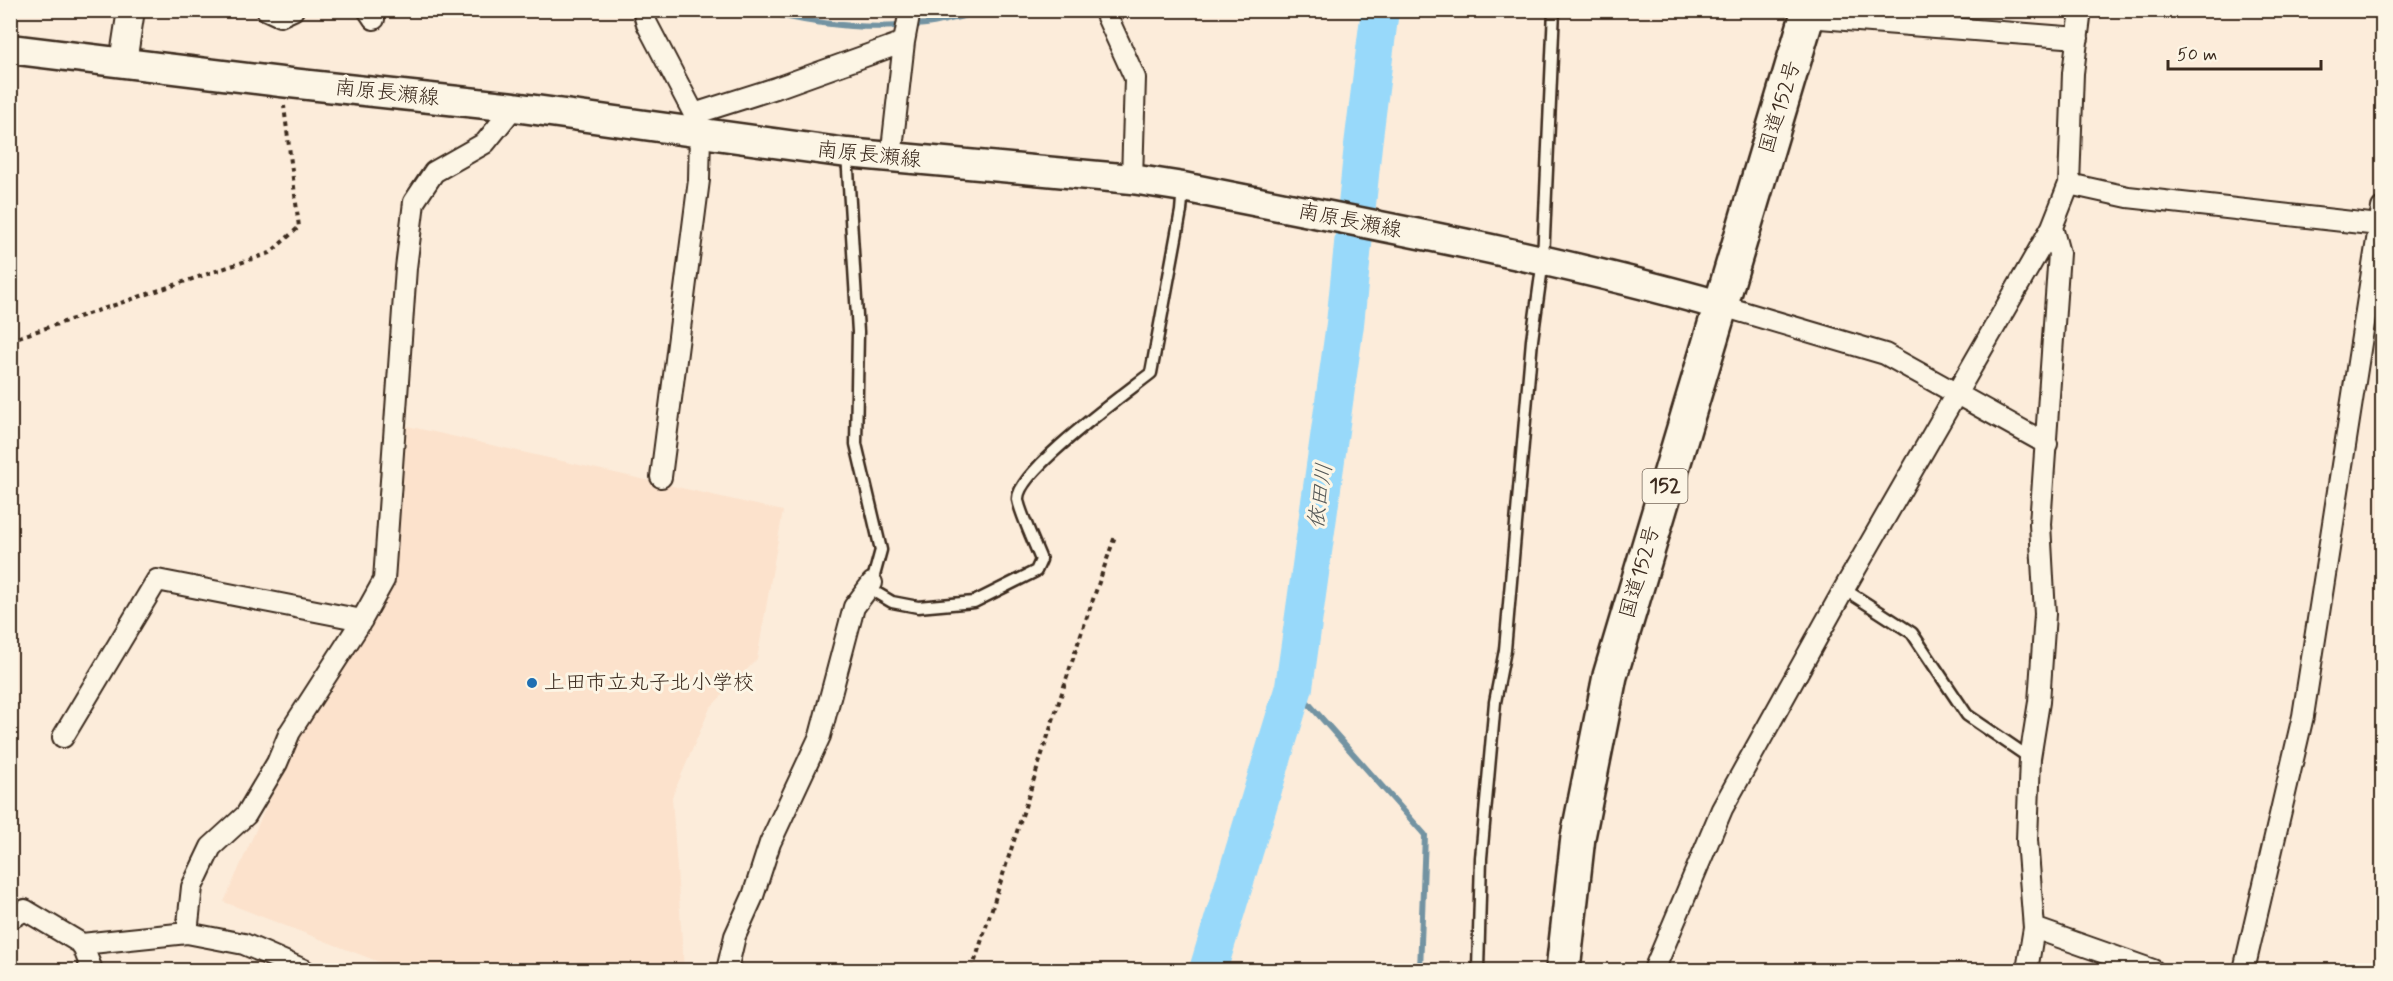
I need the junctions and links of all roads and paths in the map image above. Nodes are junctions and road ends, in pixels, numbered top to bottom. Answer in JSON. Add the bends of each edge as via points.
{"nodes":[{"id":1,"x":131,"y":10,"type":"edge"},
{"id":2,"x":267,"y":10,"type":"edge"},
{"id":3,"x":293,"y":10,"type":"edge"},
{"id":4,"x":643,"y":10,"type":"edge"},
{"id":5,"x":910,"y":10,"type":"edge"},
{"id":6,"x":1104,"y":10,"type":"edge"},
{"id":7,"x":1554,"y":10,"type":"edge"},
{"id":8,"x":2081,"y":10,"type":"edge"},
{"id":9,"x":1808,"y":14,"type":"edge"},
{"id":10,"x":2078,"y":38,"type":"junction"},
{"id":11,"x":904,"y":42,"type":"junction"},
{"id":12,"x":10,"y":49,"type":"edge"},
{"id":13,"x":123,"y":62,"type":"junction"},
{"id":14,"x":281,"y":82,"type":"junction"},
{"id":15,"x":514,"y":107,"type":"junction"},
{"id":16,"x":697,"y":124,"type":"junction"},
{"id":17,"x":847,"y":153,"type":"junction"},
{"id":18,"x":891,"y":158,"type":"junction"},
{"id":19,"x":1132,"y":179,"type":"junction"},
{"id":20,"x":2068,"y":184,"type":"junction"},
{"id":21,"x":1183,"y":187,"type":"junction"},
{"id":22,"x":2381,"y":219,"type":"edge"},
{"id":23,"x":2052,"y":227,"type":"junction"},
{"id":24,"x":1543,"y":260,"type":"junction"},
{"id":25,"x":1719,"y":305,"type":"junction"},
{"id":26,"x":10,"y":340,"type":"edge"},
{"id":27,"x":1956,"y":395,"type":"junction"},
{"id":28,"x":2047,"y":444,"type":"junction"},
{"id":29,"x":661,"y":477,"type":"dead end"},
{"id":30,"x":1115,"y":536,"type":"dead end"},
{"id":31,"x":872,"y":583,"type":"junction"},
{"id":32,"x":1844,"y":589,"type":"junction"},
{"id":33,"x":362,"y":620,"type":"junction"},
{"id":34,"x":63,"y":737,"type":"dead end"},
{"id":35,"x":2030,"y":758,"type":"junction"},
{"id":36,"x":10,"y":919,"type":"edge"},
{"id":37,"x":2034,"y":928,"type":"junction"},
{"id":38,"x":187,"y":933,"type":"junction"},
{"id":39,"x":82,"y":944,"type":"junction"},
{"id":40,"x":92,"y":970,"type":"edge"},
{"id":41,"x":304,"y":970,"type":"edge"},
{"id":42,"x":727,"y":970,"type":"edge"},
{"id":43,"x":972,"y":970,"type":"edge"},
{"id":44,"x":1478,"y":970,"type":"edge"},
{"id":45,"x":1563,"y":970,"type":"edge"},
{"id":46,"x":1654,"y":970,"type":"edge"},
{"id":47,"x":2026,"y":970,"type":"edge"},
{"id":48,"x":2153,"y":970,"type":"edge"},
{"id":49,"x":2244,"y":970,"type":"edge"}],
"edges":[{"from":1,"to":13,"type":"street"},
{"from":2,"to":3,"type":"street","via":[[280,16]]},
{"from":4,"to":16,"type":"street"},
{"from":5,"to":11,"type":"street"},
{"from":6,"to":19,"type":"street","via":[[1135,78]]},
{"from":7,"to":24,"type":"lane"},
{"from":8,"to":10,"type":"street"},
{"from":9,"to":10,"type":"street"},
{"from":9,"to":25,"type":"highway","name":"国道152号","number":"152"},
{"from":10,"to":20,"type":"street"},
{"from":11,"to":16,"type":"street","via":[[776,88]]},
{"from":11,"to":18,"type":"street"},
{"from":12,"to":13,"type":"main road","name":"南原長瀬線"},
{"from":13,"to":14,"type":"main road","name":"南原長瀬線"},
{"from":14,"to":15,"type":"main road","name":"南原長瀬線"},
{"from":14,"to":26,"type":"path","via":[[299,227],[270,253]]},
{"from":15,"to":16,"type":"main road","name":"南原長瀬線"},
{"from":15,"to":33,"type":"street","via":[[485,143],[434,172],[414,202],[384,580]]},
{"from":16,"to":17,"type":"main road","name":"南原長瀬線"},
{"from":16,"to":29,"type":"street","via":[[699,180]]},
{"from":17,"to":18,"type":"main road","name":"南原長瀬線"},
{"from":17,"to":31,"type":"lane","via":[[858,332],[856,444],[881,550]]},
{"from":18,"to":19,"type":"main road","name":"南原長瀬線"},
{"from":19,"to":21,"type":"main road","name":"南原長瀬線"},
{"from":20,"to":22,"type":"street","via":[[2128,197]]},
{"from":20,"to":23,"type":"street"},
{"from":21,"to":24,"type":"main road","name":"南原長瀬線"},
{"from":21,"to":31,"type":"lane","via":[[1151,373],[1070,437],[1022,483],[1018,500],[1041,560],[1036,571],[974,602],[918,607],[892,602],[875,592]]},
{"from":22,"to":49,"type":"street","via":[[2303,716]]},
{"from":23,"to":27,"type":"street"},
{"from":23,"to":28,"type":"street","via":[[2059,253]]},
{"from":24,"to":25,"type":"main road","name":"南原長瀬線"},
{"from":24,"to":44,"type":"lane","via":[[1532,339],[1505,650],[1493,725],[1481,858]]},
{"from":25,"to":27,"type":"street","via":[[1885,354]]},
{"from":25,"to":45,"type":"highway","name":"国道152号","number":"152","via":[[1610,676],[1578,837]]},
{"from":27,"to":28,"type":"street"},
{"from":27,"to":32,"type":"street"},
{"from":28,"to":35,"type":"street","via":[[2040,524],[2045,614],[2039,702]]},
{"from":30,"to":43,"type":"path"},
{"from":31,"to":42,"type":"street","via":[[854,607],[820,736],[770,843],[735,936]]},
{"from":32,"to":35,"type":"lane","via":[[1912,633],[1967,715]]},
{"from":32,"to":46,"type":"street","via":[[1722,809]]},
{"from":33,"to":34,"type":"street","via":[[157,580]]},
{"from":33,"to":38,"type":"street","via":[[290,732],[277,763],[246,815],[211,847],[192,887]]},
{"from":35,"to":37,"type":"street","via":[[2027,840]]},
{"from":36,"to":39,"type":"street","via":[[25,910]]},
{"from":37,"to":47,"type":"street"},
{"from":37,"to":48,"type":"street"},
{"from":38,"to":39,"type":"street"},
{"from":38,"to":41,"type":"street","via":[[244,944]]},
{"from":39,"to":40,"type":"street"}]}
